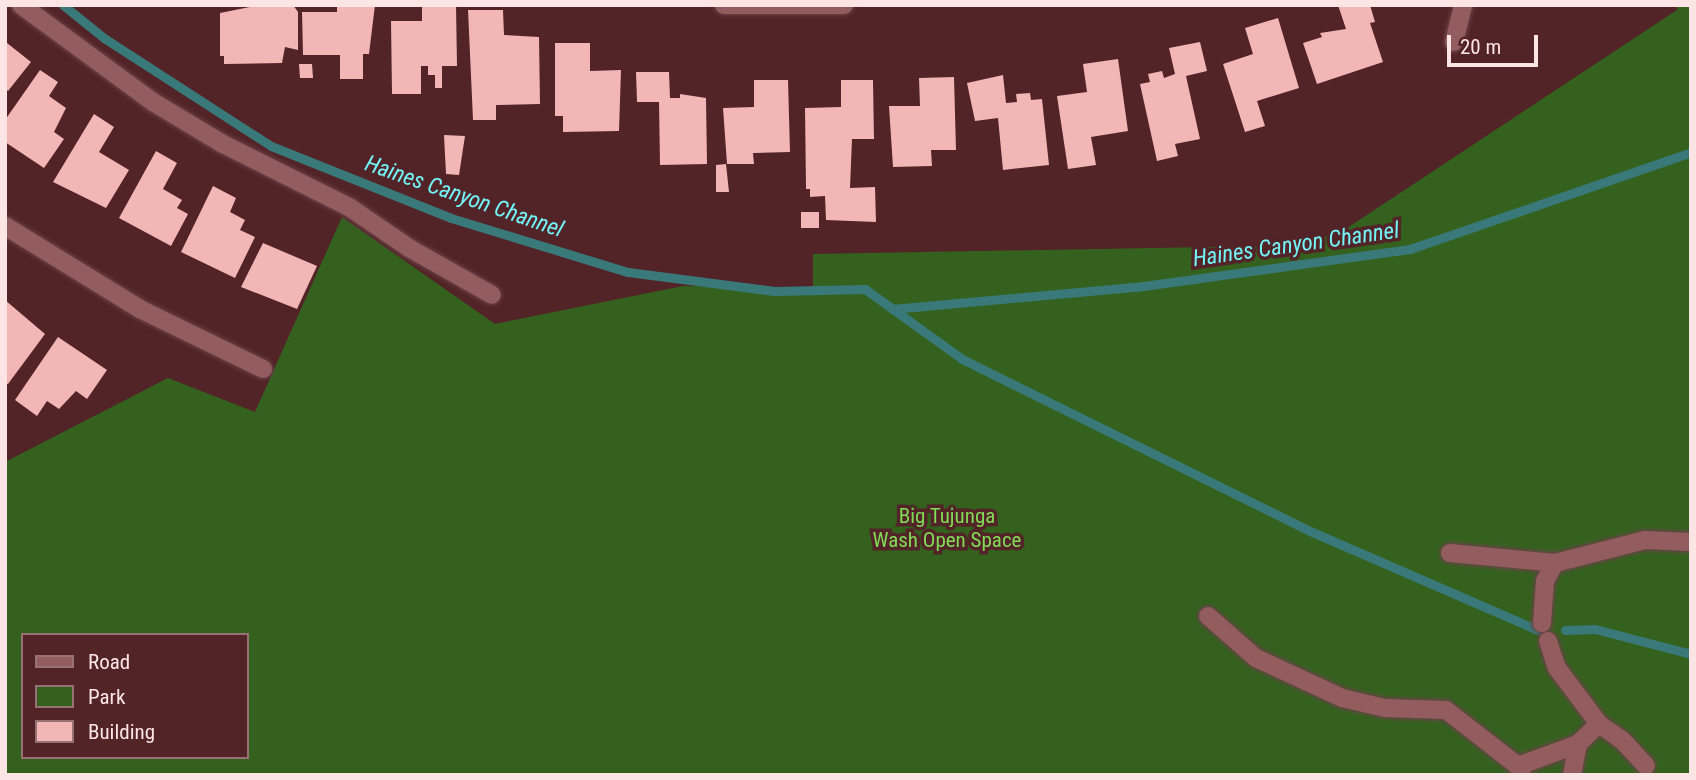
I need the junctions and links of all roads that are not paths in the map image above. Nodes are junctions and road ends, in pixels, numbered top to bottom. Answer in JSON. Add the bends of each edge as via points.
{"nodes":[{"id":1,"x":21,"y":5,"type":"edge"},
{"id":2,"x":724,"y":5,"type":"edge"},
{"id":3,"x":844,"y":5,"type":"edge"},
{"id":4,"x":1463,"y":5,"type":"edge"},
{"id":5,"x":1454,"y":42,"type":"dead end"},
{"id":6,"x":5,"y":226,"type":"edge"},
{"id":7,"x":492,"y":295,"type":"dead end"},
{"id":8,"x":263,"y":369,"type":"dead end"},
{"id":9,"x":1691,"y":542,"type":"edge"},
{"id":10,"x":1450,"y":553,"type":"dead end"},
{"id":11,"x":1555,"y":563,"type":"junction"},
{"id":12,"x":1208,"y":616,"type":"dead end"},
{"id":13,"x":1542,"y":623,"type":"dead end"},
{"id":14,"x":1548,"y":641,"type":"dead end"},
{"id":15,"x":1599,"y":724,"type":"junction"},
{"id":16,"x":1578,"y":744,"type":"junction"},
{"id":17,"x":1646,"y":766,"type":"dead end"},
{"id":18,"x":1520,"y":770,"type":"edge"},
{"id":19,"x":1572,"y":775,"type":"edge"}],
"edges":[{"from":1,"to":7,"type":"street","via":[[153,102],[223,144],[349,207]]},
{"from":2,"to":3,"type":"street"},
{"from":4,"to":5,"type":"street"},
{"from":6,"to":8,"type":"street","via":[[140,309]]},
{"from":9,"to":11,"type":"street","via":[[1645,540]]},
{"from":10,"to":11,"type":"street"},
{"from":11,"to":13,"type":"street","via":[[1545,581]]},
{"from":12,"to":18,"type":"street","via":[[1256,658],[1342,698],[1385,708],[1446,710]]},
{"from":14,"to":15,"type":"street","via":[[1557,668]]},
{"from":15,"to":16,"type":"street"},
{"from":15,"to":17,"type":"street"},
{"from":16,"to":18,"type":"street"},
{"from":16,"to":19,"type":"street"}]}
